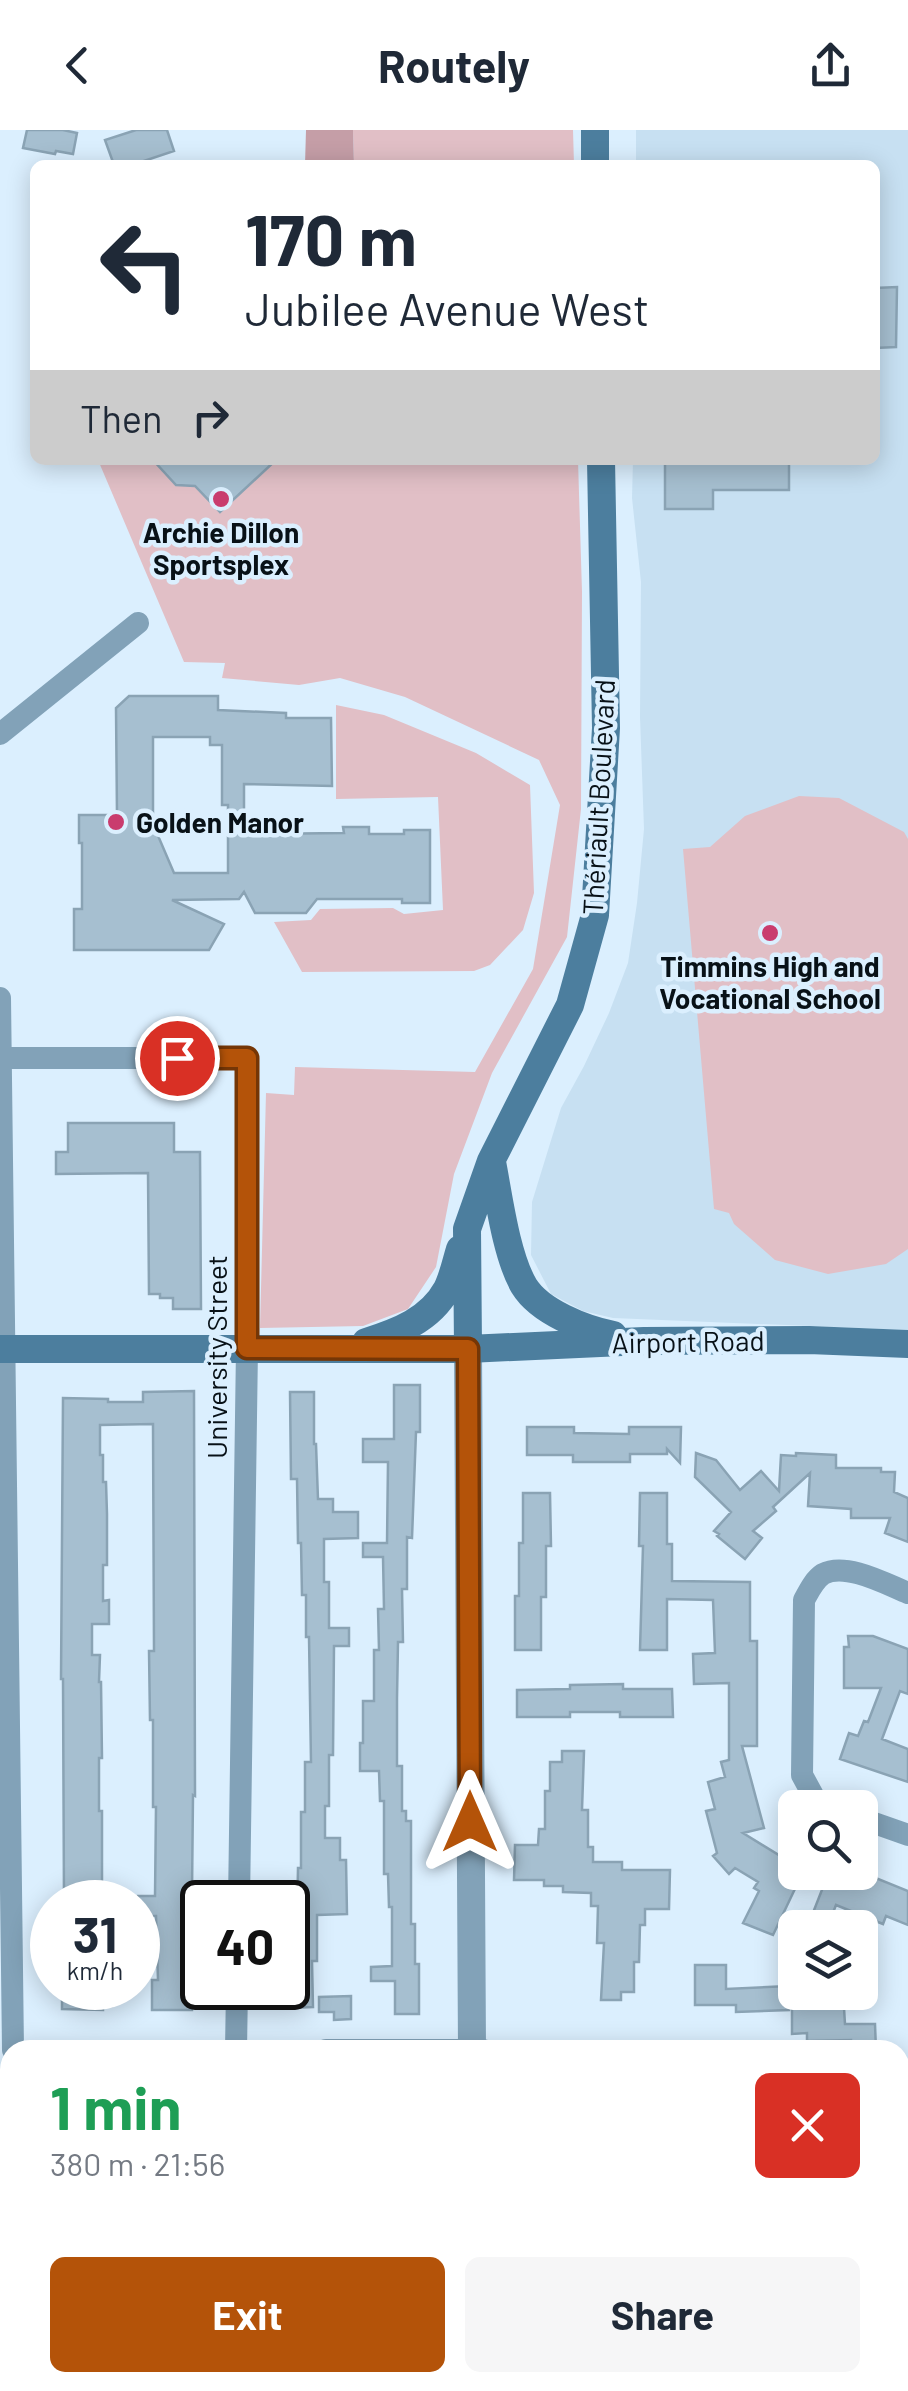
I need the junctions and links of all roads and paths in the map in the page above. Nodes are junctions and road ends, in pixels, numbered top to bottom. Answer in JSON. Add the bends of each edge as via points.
{"nodes":[{"id":1,"x":595,"y":130,"type":"edge"},
{"id":2,"x":596,"y":160,"type":"edge"},
{"id":3,"x":600,"y":465,"type":"edge"},
{"id":4,"x":138,"y":623,"type":"dead end"},
{"id":5,"x":0,"y":734,"type":"edge"},
{"id":6,"x":0,"y":998,"type":"edge"},
{"id":7,"x":1,"y":1058,"type":"edge"},
{"id":8,"x":491,"y":1161,"type":"junction"},
{"id":9,"x":467,"y":1230,"type":"junction"},
{"id":10,"x":644,"y":1341,"type":"junction"},
{"id":11,"x":908,"y":1344,"type":"edge"},
{"id":12,"x":247,"y":1348,"type":"junction"},
{"id":13,"x":3,"y":1349,"type":"edge"},
{"id":14,"x":468,"y":1349,"type":"junction"},
{"id":15,"x":340,"y":1350,"type":"junction"},
{"id":16,"x":908,"y":1592,"type":"edge"},
{"id":17,"x":810,"y":1790,"type":"edge"},
{"id":18,"x":878,"y":1825,"type":"edge"},
{"id":19,"x":908,"y":1836,"type":"edge"},
{"id":20,"x":239,"y":1880,"type":"edge"},
{"id":21,"x":237,"y":2010,"type":"edge"},
{"id":22,"x":11,"y":2040,"type":"edge"},
{"id":23,"x":236,"y":2040,"type":"edge"},
{"id":24,"x":472,"y":2040,"type":"edge"}],
"edges":[{"from":1,"to":2,"type":"main road"},
{"from":3,"to":8,"type":"main road","name":"Thériault Boulevard","via":[[606,728],[595,915],[570,1005]]},
{"from":4,"to":5,"type":"street"},
{"from":6,"to":7,"type":"street"},
{"from":7,"to":12,"type":"street","name":"University Street","via":[[247,1058]]},
{"from":7,"to":13,"type":"street"},
{"from":8,"to":9,"type":"main road","name":"Thériault Boulevard"},
{"from":8,"to":10,"type":"main road","via":[[526,1289],[558,1316]]},
{"from":9,"to":14,"type":"main road","name":"Thériault Boulevard"},
{"from":9,"to":15,"type":"main road","via":[[447,1288],[430,1312]]},
{"from":10,"to":11,"type":"main road","name":"Airport Road"},
{"from":10,"to":14,"type":"main road","name":"Airport Road"},
{"from":12,"to":13,"type":"main road","name":"Airport Road"},
{"from":12,"to":15,"type":"main road","name":"Airport Road"},
{"from":12,"to":20,"type":"street","name":"University Street"},
{"from":13,"to":22,"type":"street"},
{"from":14,"to":15,"type":"main road","name":"Airport Road"},
{"from":14,"to":24,"type":"street"},
{"from":16,"to":17,"type":"street","via":[[839,1570],[814,1582],[804,1600],[802,1776]]},
{"from":18,"to":19,"type":"street"},
{"from":21,"to":23,"type":"street"}]}
